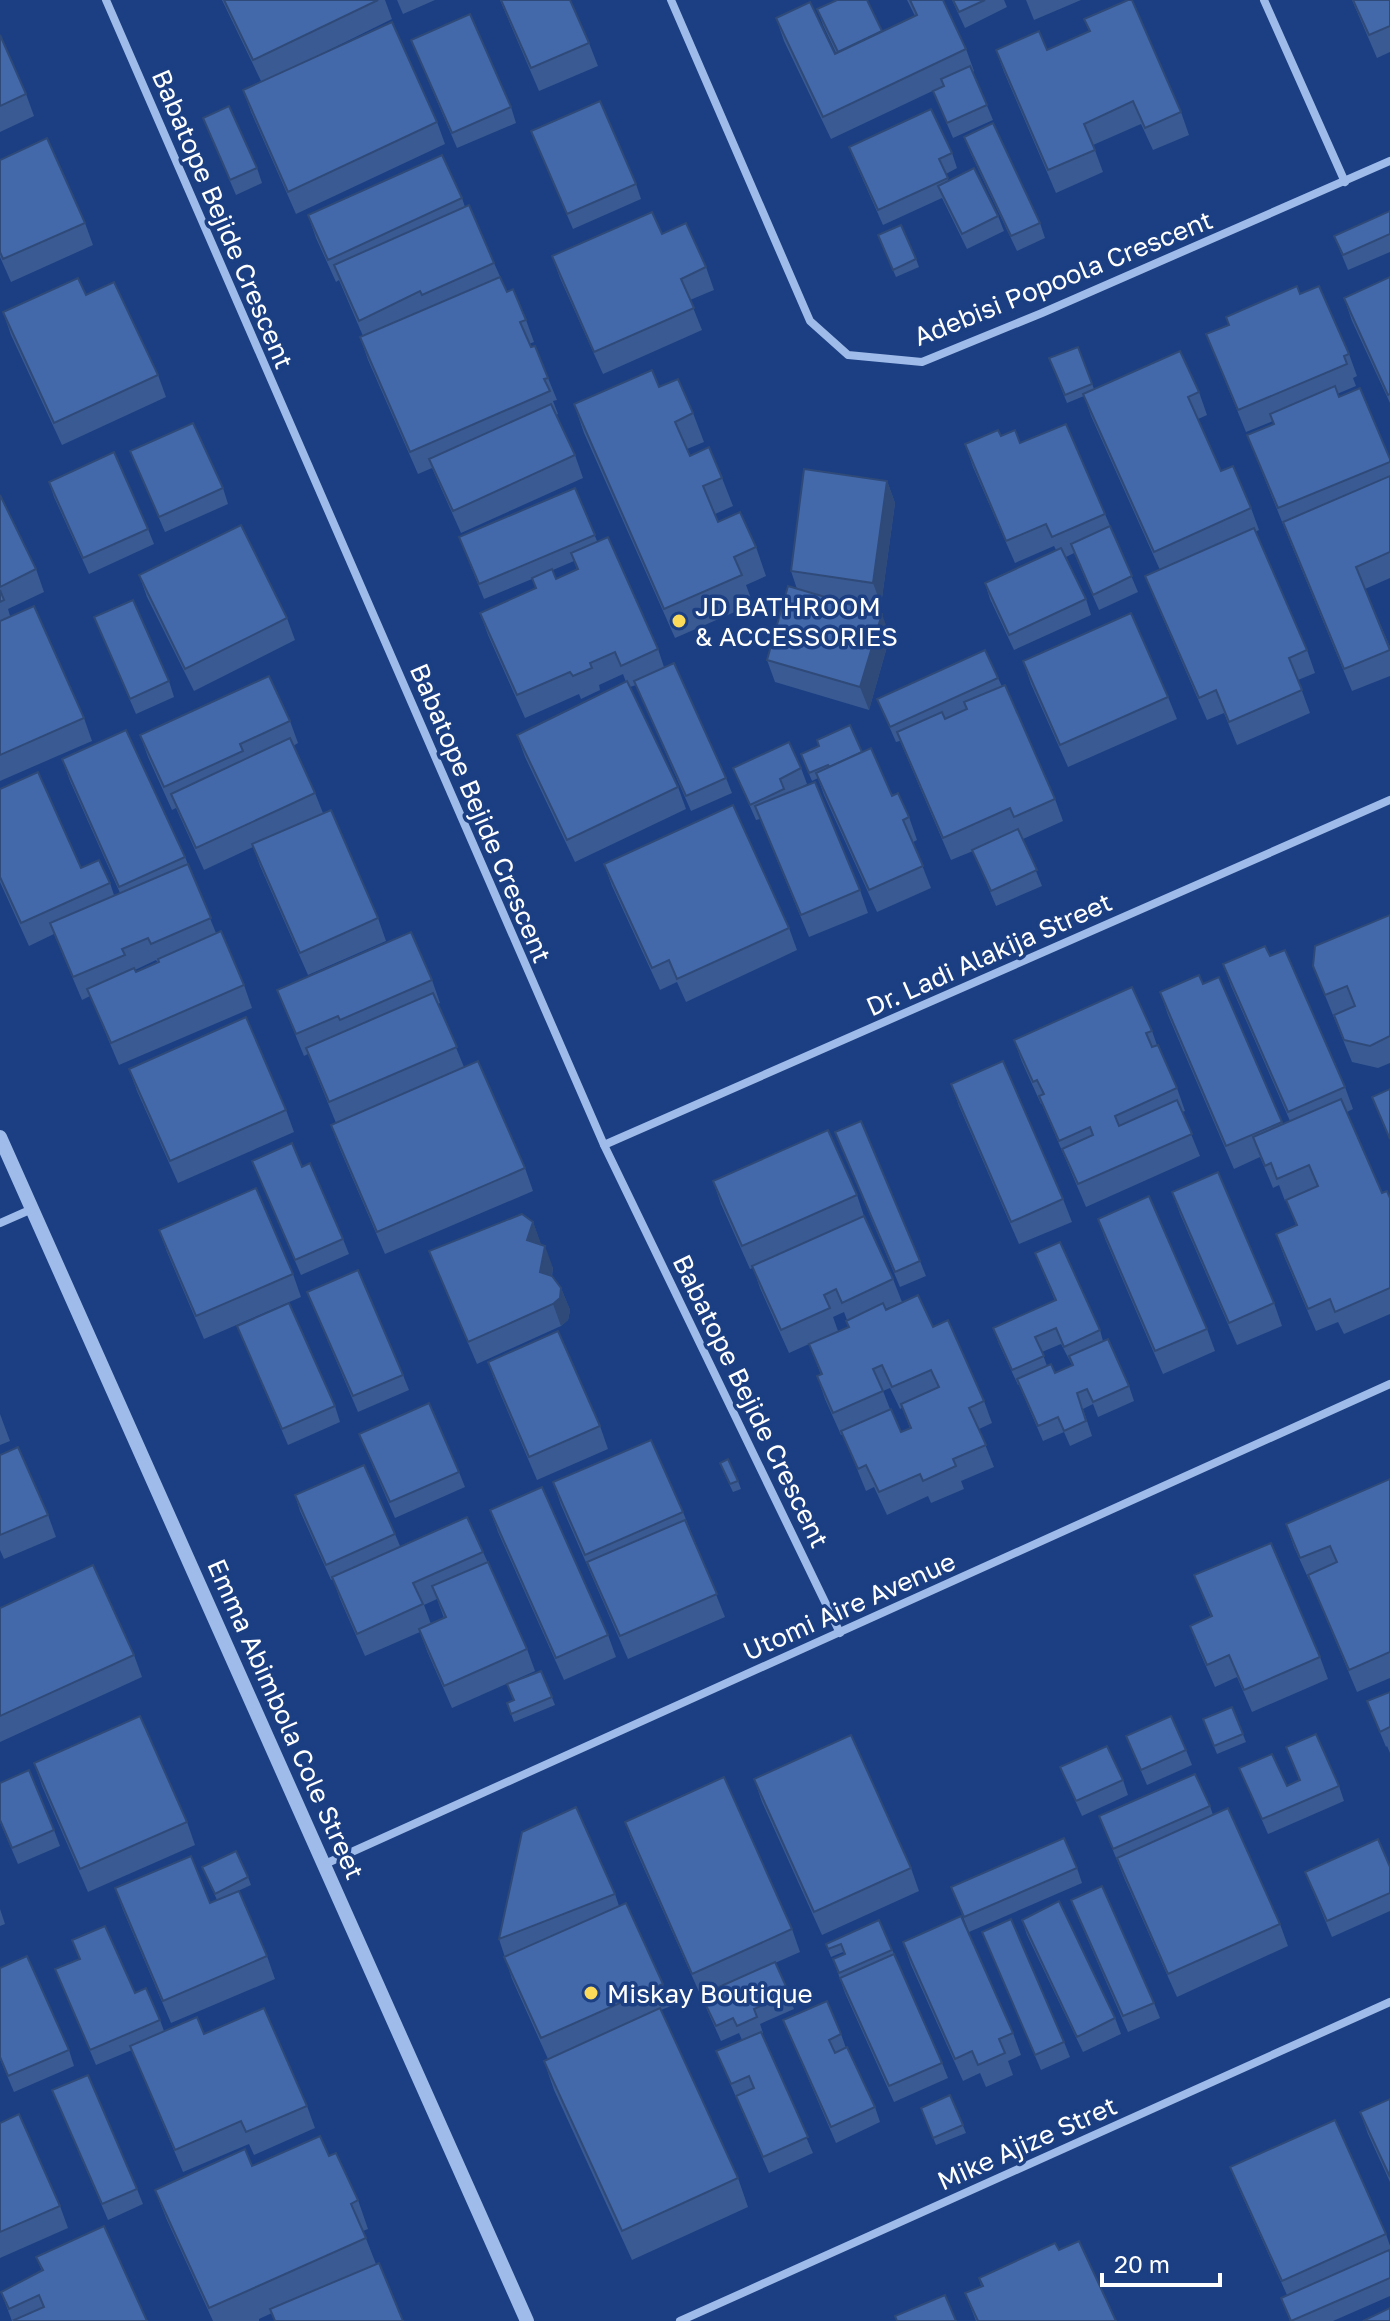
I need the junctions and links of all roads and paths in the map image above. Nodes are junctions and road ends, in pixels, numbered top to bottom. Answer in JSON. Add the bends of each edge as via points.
{"nodes":[{"id":1,"x":106,"y":0,"type":"edge"},
{"id":2,"x":671,"y":0,"type":"edge"},
{"id":3,"x":1264,"y":0,"type":"edge"},
{"id":4,"x":1390,"y":161,"type":"edge"},
{"id":5,"x":1345,"y":182,"type":"junction"},
{"id":6,"x":1390,"y":800,"type":"edge"},
{"id":7,"x":0,"y":1137,"type":"edge"},
{"id":8,"x":604,"y":1145,"type":"junction"},
{"id":9,"x":33,"y":1208,"type":"junction"},
{"id":10,"x":0,"y":1223,"type":"edge"},
{"id":11,"x":1390,"y":1384,"type":"edge"},
{"id":12,"x":840,"y":1633,"type":"junction"},
{"id":13,"x":325,"y":1864,"type":"junction"},
{"id":14,"x":1390,"y":2002,"type":"edge"},
{"id":15,"x":527,"y":2321,"type":"edge"},
{"id":16,"x":680,"y":2321,"type":"edge"}],
"edges":[{"from":1,"to":8,"type":"street","name":"Babatope Bejide Crescent"},
{"from":2,"to":5,"type":"street","name":"Adebisi Popoola Crescent","via":[[810,321],[848,355],[922,362]]},
{"from":3,"to":5,"type":"street"},
{"from":4,"to":5,"type":"street","name":"Adebisi Popoola Crescent"},
{"from":6,"to":8,"type":"street","name":"Dr. Ladi Alakija Street"},
{"from":7,"to":9,"type":"street","name":"Emma Abimbola Cole Street"},
{"from":8,"to":12,"type":"street","name":"Babatope Bejide Crescent"},
{"from":9,"to":10,"type":"street"},
{"from":9,"to":13,"type":"street","name":"Emma Abimbola Cole Street"},
{"from":11,"to":12,"type":"street","name":"Utomi Aire Avenue"},
{"from":12,"to":13,"type":"street","name":"Utomi Aire Avenue"},
{"from":13,"to":15,"type":"street","name":"Emma Abimbola Cole Street"},
{"from":14,"to":16,"type":"street","name":"Mike Ajize Stret"}]}
